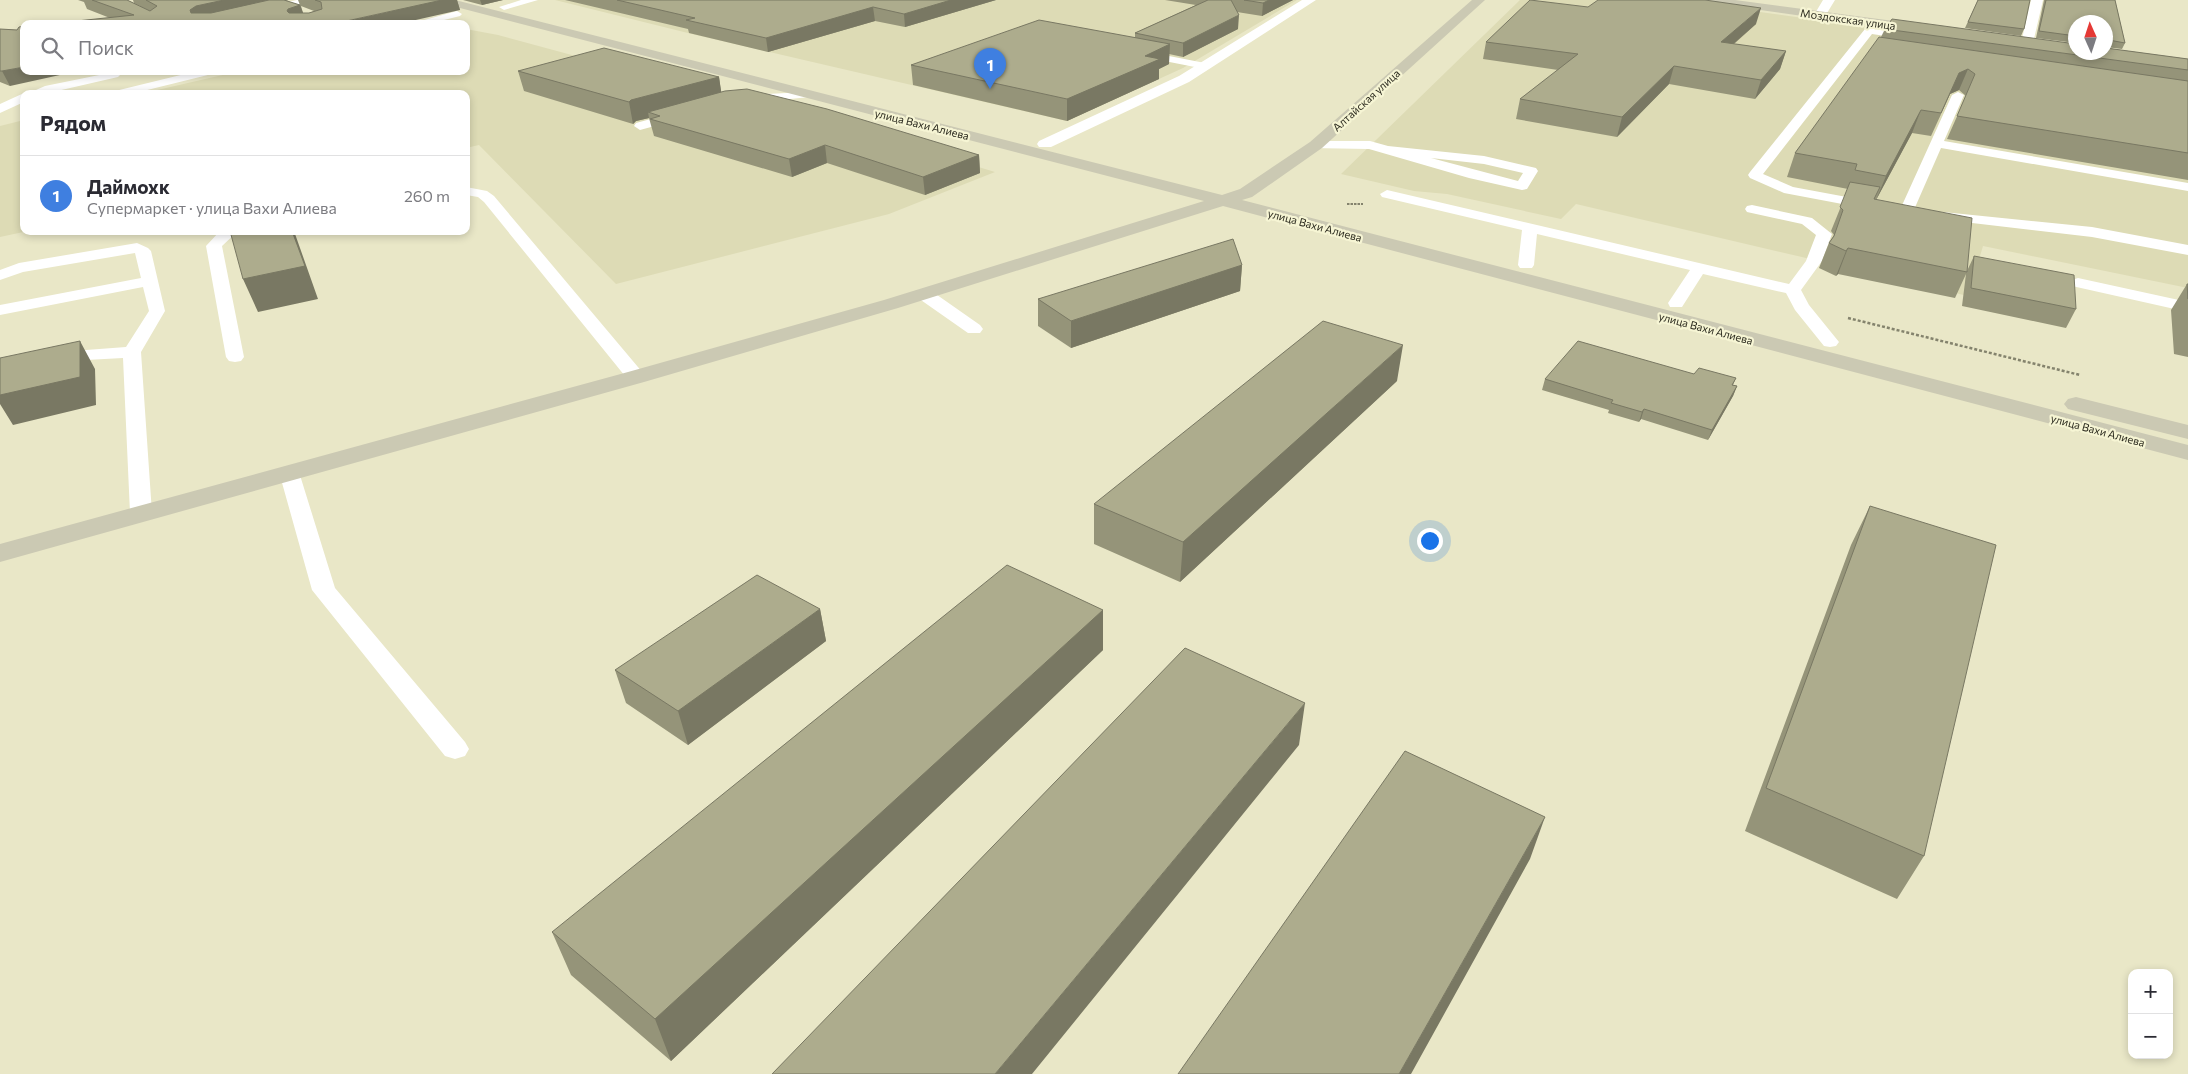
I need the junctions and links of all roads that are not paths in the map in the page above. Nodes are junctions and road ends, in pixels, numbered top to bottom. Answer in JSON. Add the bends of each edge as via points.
{"nodes":[{"id":1,"x":310,"y":0,"type":"edge"},
{"id":2,"x":441,"y":0,"type":"edge"},
{"id":3,"x":478,"y":0,"type":"edge"},
{"id":4,"x":533,"y":0,"type":"edge"},
{"id":5,"x":1310,"y":0,"type":"edge"},
{"id":6,"x":1479,"y":0,"type":"edge"},
{"id":7,"x":1710,"y":0,"type":"edge"},
{"id":8,"x":1829,"y":0,"type":"edge"},
{"id":9,"x":2037,"y":0,"type":"edge"},
{"id":10,"x":284,"y":6,"type":"junction"},
{"id":11,"x":504,"y":7,"type":"junction"},
{"id":12,"x":257,"y":12,"type":"edge"},
{"id":13,"x":303,"y":12,"type":"edge"},
{"id":14,"x":456,"y":14,"type":"dead end"},
{"id":15,"x":1820,"y":15,"type":"junction"},
{"id":16,"x":431,"y":20,"type":"edge"},
{"id":17,"x":1938,"y":31,"type":"edge"},
{"id":18,"x":1927,"y":39,"type":"edge"},
{"id":19,"x":2027,"y":47,"type":"edge"},
{"id":20,"x":1131,"y":51,"type":"edge"},
{"id":21,"x":1205,"y":66,"type":"junction"},
{"id":22,"x":106,"y":75,"type":"edge"},
{"id":23,"x":119,"y":75,"type":"edge"},
{"id":24,"x":195,"y":75,"type":"edge"},
{"id":25,"x":144,"y":87,"type":"junction"},
{"id":26,"x":44,"y":90,"type":"edge"},
{"id":27,"x":132,"y":90,"type":"edge"},
{"id":28,"x":806,"y":95,"type":"junction"},
{"id":29,"x":1958,"y":95,"type":"edge"},
{"id":30,"x":20,"y":101,"type":"edge"},
{"id":31,"x":735,"y":101,"type":"edge"},
{"id":32,"x":688,"y":113,"type":"edge"},
{"id":33,"x":3,"y":116,"type":"edge"},
{"id":34,"x":640,"y":126,"type":"edge"},
{"id":35,"x":1045,"y":144,"type":"junction"},
{"id":36,"x":1937,"y":144,"type":"junction"},
{"id":37,"x":1316,"y":145,"type":"junction"},
{"id":38,"x":1387,"y":150,"type":"junction"},
{"id":39,"x":2188,"y":187,"type":"edge"},
{"id":40,"x":470,"y":192,"type":"edge"},
{"id":41,"x":1246,"y":193,"type":"junction"},
{"id":42,"x":1387,"y":194,"type":"dead end"},
{"id":43,"x":1222,"y":200,"type":"junction"},
{"id":44,"x":1752,"y":209,"type":"dead end"},
{"id":45,"x":1906,"y":211,"type":"junction"},
{"id":46,"x":1530,"y":228,"type":"junction"},
{"id":47,"x":224,"y":235,"type":"edge"},
{"id":48,"x":2188,"y":250,"type":"edge"},
{"id":49,"x":1526,"y":264,"type":"junction"},
{"id":50,"x":1699,"y":268,"type":"junction"},
{"id":51,"x":0,"y":275,"type":"edge"},
{"id":52,"x":150,"y":281,"type":"junction"},
{"id":53,"x":2078,"y":283,"type":"dead end"},
{"id":54,"x":1793,"y":290,"type":"junction"},
{"id":55,"x":924,"y":294,"type":"junction"},
{"id":56,"x":1676,"y":303,"type":"junction"},
{"id":57,"x":2188,"y":307,"type":"edge"},
{"id":58,"x":0,"y":310,"type":"edge"},
{"id":59,"x":974,"y":329,"type":"dead end"},
{"id":60,"x":1830,"y":342,"type":"junction"},
{"id":61,"x":132,"y":352,"type":"junction"},
{"id":62,"x":235,"y":358,"type":"dead end"},
{"id":63,"x":0,"y":375,"type":"edge"},
{"id":64,"x":636,"y":377,"type":"junction"},
{"id":65,"x":2188,"y":432,"type":"edge"},
{"id":66,"x":2188,"y":453,"type":"edge"},
{"id":67,"x":289,"y":472,"type":"junction"},
{"id":68,"x":141,"y":513,"type":"junction"},
{"id":69,"x":0,"y":553,"type":"edge"},
{"id":70,"x":455,"y":749,"type":"dead end"}],
"edges":[{"from":1,"to":10,"type":"lane"},
{"from":2,"to":28,"type":"main road","name":"улица Вахи Алиева"},
{"from":3,"to":11,"type":"main road","name":"улица Вахи Алиева"},
{"from":4,"to":11,"type":"lane"},
{"from":5,"to":21,"type":"street"},
{"from":6,"to":37,"type":"main road","name":"Алтайская улица"},
{"from":7,"to":15,"type":"main road","name":"Моздокская улица"},
{"from":8,"to":15,"type":"street"},
{"from":9,"to":19,"type":"street"},
{"from":10,"to":12,"type":"lane"},
{"from":10,"to":13,"type":"lane"},
{"from":11,"to":35,"type":"main road","name":"улица Вахи Алиева"},
{"from":14,"to":16,"type":"lane"},
{"from":15,"to":17,"type":"main road","name":"Моздокская улица"},
{"from":18,"to":45,"type":"lane","via":[[1869,31],[1861,50],[1756,175],[1789,190]]},
{"from":20,"to":21,"type":"lane"},
{"from":21,"to":35,"type":"street"},
{"from":22,"to":26,"type":"lane"},
{"from":23,"to":25,"type":"lane"},
{"from":24,"to":25,"type":"lane"},
{"from":25,"to":27,"type":"lane"},
{"from":28,"to":31,"type":"lane"},
{"from":28,"to":43,"type":"main road","name":"улица Вахи Алиева"},
{"from":29,"to":36,"type":"lane"},
{"from":30,"to":33,"type":"lane"},
{"from":32,"to":34,"type":"lane"},
{"from":35,"to":41,"type":"main road","name":"улица Вахи Алиева"},
{"from":36,"to":39,"type":"lane"},
{"from":36,"to":45,"type":"lane"},
{"from":37,"to":38,"type":"lane","via":[[1370,145]]},
{"from":37,"to":41,"type":"main road","name":"Алтайская улица"},
{"from":38,"to":38,"type":"lane","via":[[1484,160],[1531,171],[1522,186]]},
{"from":40,"to":64,"type":"lane","via":[[489,199]]},
{"from":41,"to":43,"type":"main road"},
{"from":41,"to":49,"type":"main road","name":"улица Вахи Алиева"},
{"from":42,"to":46,"type":"lane"},
{"from":43,"to":55,"type":"main road"},
{"from":43,"to":66,"type":"main road","name":"улица Вахи Алиева"},
{"from":44,"to":54,"type":"lane","via":[[1807,221],[1824,234],[1814,261]]},
{"from":45,"to":48,"type":"lane","via":[[2092,232]]},
{"from":46,"to":49,"type":"lane"},
{"from":46,"to":50,"type":"lane"},
{"from":47,"to":62,"type":"lane","via":[[214,246]]},
{"from":49,"to":56,"type":"main road","name":"улица Вахи Алиева"},
{"from":50,"to":54,"type":"lane"},
{"from":50,"to":56,"type":"lane"},
{"from":51,"to":52,"type":"lane","via":[[19,268],[137,248],[143,251]]},
{"from":52,"to":58,"type":"lane"},
{"from":52,"to":61,"type":"lane","via":[[157,311]]},
{"from":53,"to":57,"type":"lane"},
{"from":54,"to":60,"type":"lane"},
{"from":55,"to":59,"type":"lane"},
{"from":55,"to":64,"type":"main road"},
{"from":56,"to":60,"type":"main road","name":"улица Вахи Алиева"},
{"from":60,"to":65,"type":"main road","name":"улица Вахи Алиева"},
{"from":61,"to":63,"type":"lane","via":[[86,356]]},
{"from":61,"to":68,"type":"lane"},
{"from":64,"to":67,"type":"main road"},
{"from":67,"to":68,"type":"main road"},
{"from":67,"to":70,"type":"lane","via":[[324,590]]},
{"from":68,"to":69,"type":"main road"}]}
